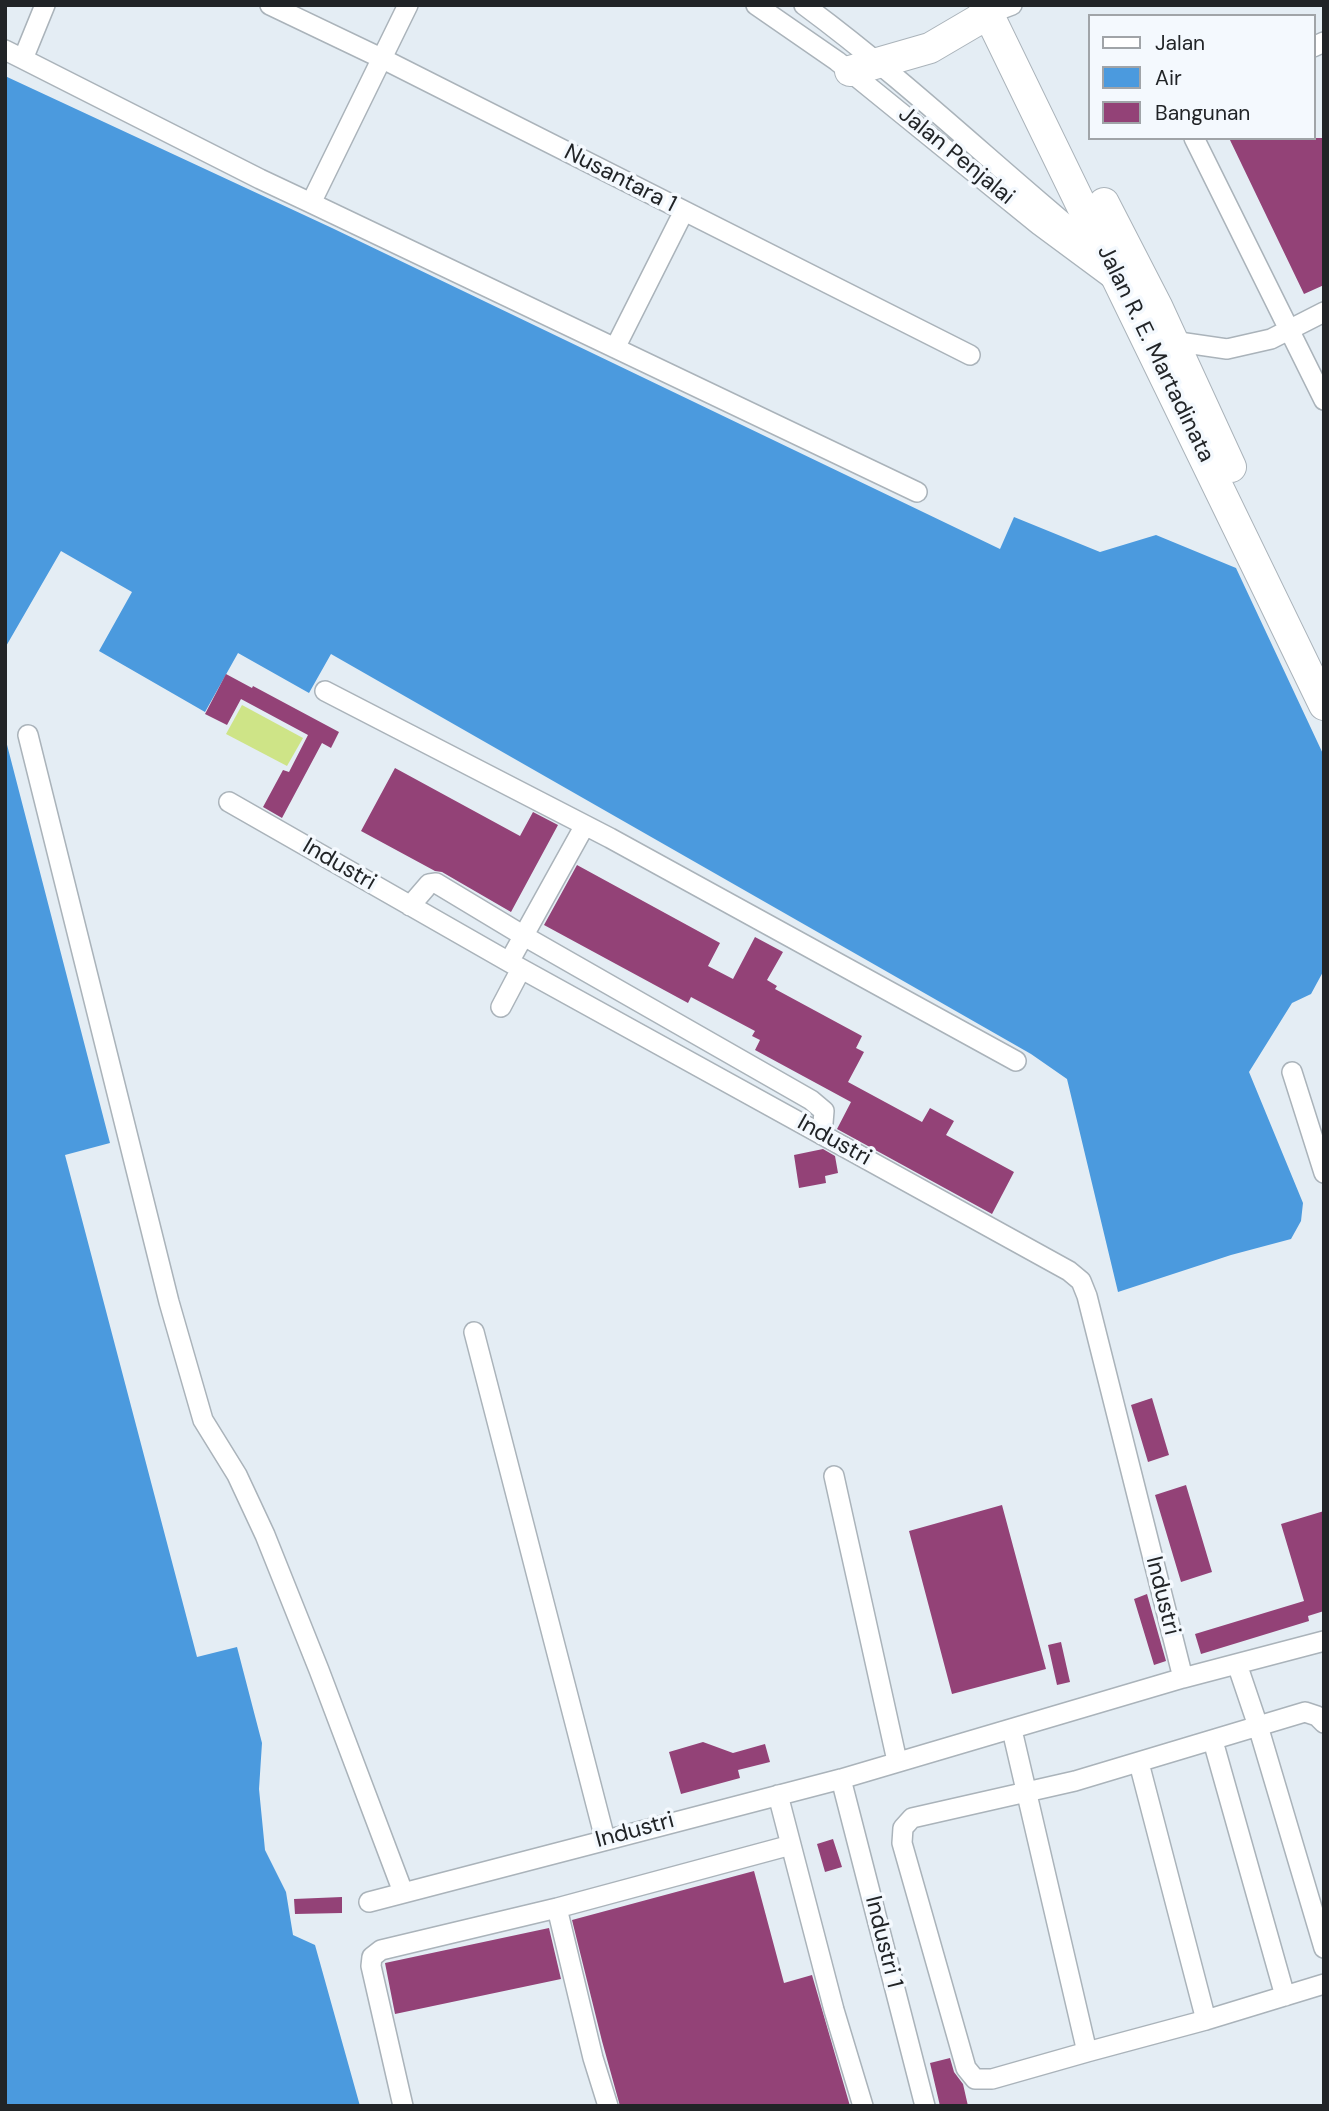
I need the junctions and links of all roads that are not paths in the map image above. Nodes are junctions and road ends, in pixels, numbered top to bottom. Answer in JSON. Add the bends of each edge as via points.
{"nodes":[{"id":1,"x":46,"y":5,"type":"edge"},
{"id":2,"x":270,"y":5,"type":"edge"},
{"id":3,"x":408,"y":5,"type":"edge"},
{"id":4,"x":756,"y":5,"type":"edge"},
{"id":5,"x":804,"y":5,"type":"edge"},
{"id":6,"x":999,"y":7,"type":"edge"},
{"id":7,"x":14,"y":54,"type":"edge"},
{"id":8,"x":383,"y":60,"type":"junction"},
{"id":9,"x":880,"y":63,"type":"junction"},
{"id":10,"x":850,"y":71,"type":"junction"},
{"id":11,"x":1195,"y":140,"type":"edge"},
{"id":12,"x":311,"y":203,"type":"junction"},
{"id":13,"x":684,"y":211,"type":"junction"},
{"id":14,"x":1134,"y":284,"type":"junction"},
{"id":15,"x":1324,"y":312,"type":"edge"},
{"id":16,"x":1289,"y":329,"type":"junction"},
{"id":17,"x":1160,"y":340,"type":"junction"},
{"id":18,"x":615,"y":348,"type":"junction"},
{"id":19,"x":970,"y":355,"type":"dead end"},
{"id":20,"x":1324,"y":400,"type":"edge"},
{"id":21,"x":917,"y":492,"type":"dead end"},
{"id":22,"x":1324,"y":672,"type":"edge"},
{"id":23,"x":325,"y":691,"type":"dead end"},
{"id":24,"x":1324,"y":705,"type":"edge"},
{"id":25,"x":28,"y":735,"type":"dead end"},
{"id":26,"x":229,"y":802,"type":"dead end"},
{"id":27,"x":585,"y":825,"type":"junction"},
{"id":28,"x":410,"y":906,"type":"junction"},
{"id":29,"x":524,"y":936,"type":"junction"},
{"id":30,"x":515,"y":965,"type":"junction"},
{"id":31,"x":501,"y":1007,"type":"dead end"},
{"id":32,"x":1016,"y":1061,"type":"dead end"},
{"id":33,"x":1292,"y":1072,"type":"dead end"},
{"id":34,"x":822,"y":1135,"type":"junction"},
{"id":35,"x":1324,"y":1173,"type":"edge"},
{"id":36,"x":474,"y":1332,"type":"dead end"},
{"id":37,"x":834,"y":1476,"type":"dead end"},
{"id":38,"x":1324,"y":1641,"type":"edge"},
{"id":39,"x":1237,"y":1664,"type":"junction"},
{"id":40,"x":1183,"y":1678,"type":"junction"},
{"id":41,"x":1324,"y":1723,"type":"edge"},
{"id":42,"x":1258,"y":1726,"type":"junction"},
{"id":43,"x":1012,"y":1730,"type":"junction"},
{"id":44,"x":1213,"y":1741,"type":"junction"},
{"id":45,"x":897,"y":1761,"type":"junction"},
{"id":46,"x":1139,"y":1763,"type":"junction"},
{"id":47,"x":841,"y":1779,"type":"junction"},
{"id":48,"x":1026,"y":1793,"type":"junction"},
{"id":49,"x":778,"y":1794,"type":"junction"},
{"id":50,"x":605,"y":1839,"type":"junction"},
{"id":51,"x":791,"y":1845,"type":"junction"},
{"id":52,"x":403,"y":1892,"type":"junction"},
{"id":53,"x":369,"y":1902,"type":"dead end"},
{"id":54,"x":557,"y":1908,"type":"junction"},
{"id":55,"x":1324,"y":1948,"type":"edge"},
{"id":56,"x":1324,"y":1984,"type":"edge"},
{"id":57,"x":1285,"y":1996,"type":"junction"},
{"id":58,"x":1206,"y":2020,"type":"junction"},
{"id":59,"x":1087,"y":2052,"type":"junction"},
{"id":60,"x":403,"y":2106,"type":"edge"},
{"id":61,"x":608,"y":2106,"type":"edge"},
{"id":62,"x":863,"y":2106,"type":"edge"},
{"id":63,"x":925,"y":2106,"type":"edge"}],
"edges":[{"from":1,"to":7,"type":"street"},
{"from":2,"to":8,"type":"street","name":"Nusantara 1"},
{"from":3,"to":8,"type":"street"},
{"from":4,"to":10,"type":"street","name":"Jalan Penjalai"},
{"from":5,"to":9,"type":"street","name":"Jalan Penjalai"},
{"from":6,"to":9,"type":"highway","via":[[930,48]]},
{"from":6,"to":14,"type":"highway","name":"Jalan R. E. Martadinata"},
{"from":6,"to":14,"type":"highway","name":"Jalan R. E. Martadinata","via":[[1085,167]]},
{"from":7,"to":12,"type":"street"},
{"from":8,"to":12,"type":"street"},
{"from":8,"to":13,"type":"street","name":"Nusantara 1"},
{"from":9,"to":10,"type":"highway"},
{"from":9,"to":14,"type":"street","name":"Jalan Penjalai"},
{"from":10,"to":14,"type":"street","name":"Jalan Penjalai","via":[[1040,225]]},
{"from":11,"to":16,"type":"street"},
{"from":12,"to":18,"type":"street"},
{"from":13,"to":18,"type":"street"},
{"from":13,"to":19,"type":"street","name":"Nusantara 1"},
{"from":14,"to":17,"type":"highway","name":"Jalan R. E. Martadinata"},
{"from":14,"to":17,"type":"highway","name":"Jalan R. E. Martadinata"},
{"from":15,"to":16,"type":"street"},
{"from":16,"to":17,"type":"street","via":[[1270,339],[1227,349]]},
{"from":16,"to":20,"type":"street"},
{"from":17,"to":22,"type":"highway","name":"Jalan R. E. Martadinata"},
{"from":17,"to":24,"type":"highway","name":"Jalan R. E. Martadinata"},
{"from":18,"to":21,"type":"street"},
{"from":23,"to":27,"type":"street"},
{"from":25,"to":52,"type":"street","via":[[169,1302],[203,1420],[237,1475],[265,1535]]},
{"from":26,"to":28,"type":"street","name":"Industri"},
{"from":27,"to":29,"type":"street"},
{"from":27,"to":32,"type":"street"},
{"from":28,"to":29,"type":"street","via":[[429,884],[436,883]]},
{"from":28,"to":30,"type":"street","name":"Industri"},
{"from":29,"to":30,"type":"street"},
{"from":29,"to":34,"type":"street","via":[[811,1100],[824,1111]]},
{"from":30,"to":31,"type":"street"},
{"from":30,"to":34,"type":"street","name":"Industri"},
{"from":33,"to":35,"type":"street"},
{"from":34,"to":40,"type":"street","name":"Industri","via":[[1081,1281]]},
{"from":36,"to":50,"type":"street"},
{"from":37,"to":45,"type":"street"},
{"from":38,"to":39,"type":"street","name":"Industri"},
{"from":39,"to":40,"type":"street","name":"Industri"},
{"from":39,"to":42,"type":"street"},
{"from":40,"to":43,"type":"street","name":"Industri"},
{"from":41,"to":42,"type":"street","via":[[1305,1712]]},
{"from":42,"to":44,"type":"street"},
{"from":42,"to":55,"type":"street"},
{"from":43,"to":45,"type":"street","name":"Industri"},
{"from":43,"to":48,"type":"street"},
{"from":44,"to":46,"type":"street"},
{"from":44,"to":57,"type":"street"},
{"from":45,"to":47,"type":"street","name":"Industri"},
{"from":46,"to":48,"type":"street"},
{"from":46,"to":58,"type":"street"},
{"from":47,"to":49,"type":"street","name":"Industri"},
{"from":47,"to":63,"type":"street","name":"Industri 1"},
{"from":48,"to":59,"type":"street"},
{"from":48,"to":59,"type":"street","via":[[912,1818],[903,1828],[902,1843],[966,2068],[975,2079],[992,2079]]},
{"from":49,"to":50,"type":"street","name":"Industri"},
{"from":49,"to":51,"type":"street"},
{"from":50,"to":52,"type":"street","name":"Industri"},
{"from":51,"to":54,"type":"street"},
{"from":51,"to":62,"type":"street"},
{"from":52,"to":53,"type":"street","name":"Industri"},
{"from":54,"to":60,"type":"street","via":[[381,1950],[372,1957]]},
{"from":54,"to":61,"type":"street"},
{"from":56,"to":57,"type":"street"},
{"from":57,"to":58,"type":"street"},
{"from":58,"to":59,"type":"street"}]}
